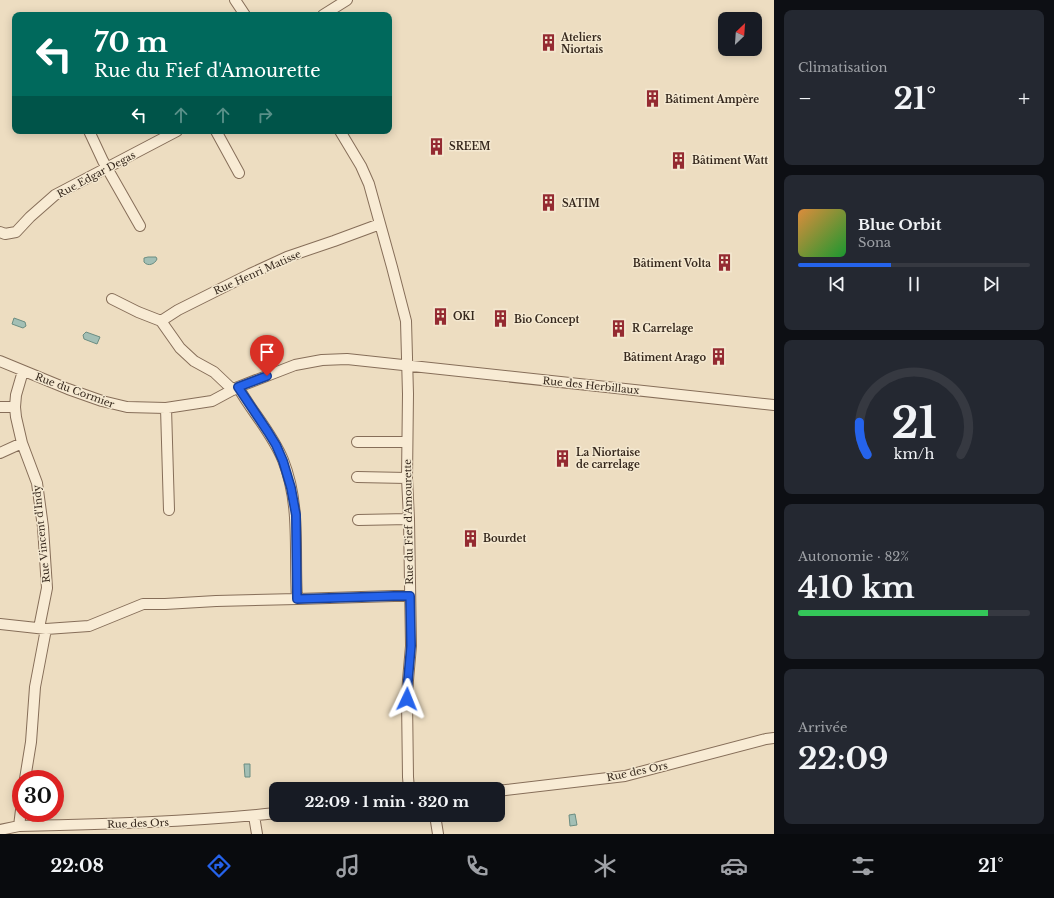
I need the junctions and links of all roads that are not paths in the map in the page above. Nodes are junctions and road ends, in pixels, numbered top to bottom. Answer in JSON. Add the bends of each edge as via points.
{"nodes":[{"id":1,"x":235,"y":0,"type":"edge"},
{"id":2,"x":347,"y":0,"type":"edge"},
{"id":3,"x":243,"y":12,"type":"edge"},
{"id":4,"x":327,"y":12,"type":"edge"},
{"id":5,"x":90,"y":134,"type":"edge"},
{"id":6,"x":171,"y":134,"type":"edge"},
{"id":7,"x":218,"y":134,"type":"edge"},
{"id":8,"x":342,"y":134,"type":"edge"},
{"id":9,"x":107,"y":168,"type":"junction"},
{"id":10,"x":239,"y":173,"type":"dead end"},
{"id":11,"x":380,"y":224,"type":"junction"},
{"id":12,"x":140,"y":226,"type":"dead end"},
{"id":13,"x":0,"y":232,"type":"edge"},
{"id":14,"x":112,"y":300,"type":"dead end"},
{"id":15,"x":161,"y":321,"type":"junction"},
{"id":16,"x":0,"y":361,"type":"edge"},
{"id":17,"x":407,"y":366,"type":"junction"},
{"id":18,"x":23,"y":371,"type":"junction"},
{"id":19,"x":236,"y":388,"type":"junction"},
{"id":20,"x":774,"y":405,"type":"edge"},
{"id":21,"x":0,"y":407,"type":"edge"},
{"id":22,"x":15,"y":407,"type":"junction"},
{"id":23,"x":166,"y":408,"type":"junction"},
{"id":24,"x":356,"y":442,"type":"dead end"},
{"id":25,"x":407,"y":442,"type":"junction"},
{"id":26,"x":22,"y":443,"type":"junction"},
{"id":27,"x":0,"y":453,"type":"edge"},
{"id":28,"x":358,"y":477,"type":"dead end"},
{"id":29,"x":406,"y":478,"type":"junction"},
{"id":30,"x":169,"y":510,"type":"dead end"},
{"id":31,"x":409,"y":519,"type":"junction"},
{"id":32,"x":358,"y":520,"type":"dead end"},
{"id":33,"x":410,"y":596,"type":"junction"},
{"id":34,"x":297,"y":599,"type":"junction"},
{"id":35,"x":0,"y":624,"type":"edge"},
{"id":36,"x":42,"y":628,"type":"junction"},
{"id":37,"x":774,"y":738,"type":"edge"},
{"id":38,"x":26,"y":770,"type":"edge"},
{"id":39,"x":409,"y":782,"type":"edge"},
{"id":40,"x":505,"y":790,"type":"edge"},
{"id":41,"x":269,"y":814,"type":"edge"},
{"id":42,"x":254,"y":816,"type":"junction"},
{"id":43,"x":20,"y":822,"type":"edge"},
{"id":44,"x":436,"y":822,"type":"edge"},
{"id":45,"x":19,"y":826,"type":"junction"},
{"id":46,"x":4,"y":831,"type":"edge"},
{"id":47,"x":257,"y":834,"type":"edge"},
{"id":48,"x":438,"y":834,"type":"edge"}],
"edges":[{"from":1,"to":3,"type":"street"},
{"from":2,"to":4,"type":"street"},
{"from":5,"to":9,"type":"street"},
{"from":6,"to":9,"type":"street","name":"Rue Edgar Degas"},
{"from":7,"to":10,"type":"street"},
{"from":8,"to":11,"type":"street","name":"Rue du Fief d'Amourette","via":[[369,184]]},
{"from":9,"to":12,"type":"street"},
{"from":9,"to":13,"type":"street","name":"Rue Edgar Degas","via":[[55,195],[16,232]]},
{"from":11,"to":15,"type":"street","name":"Rue Henri Matisse","via":[[287,257],[178,310]]},
{"from":11,"to":17,"type":"street","name":"Rue du Fief d'Amourette","via":[[406,321]]},
{"from":14,"to":15,"type":"street"},
{"from":15,"to":19,"type":"street","via":[[180,348],[194,361]]},
{"from":16,"to":18,"type":"street","name":"Rue du Cormier"},
{"from":17,"to":19,"type":"street","name":"Rue du Cormier","via":[[347,359],[322,360],[295,365]]},
{"from":17,"to":20,"type":"street","name":"Rue des Herbillaux"},
{"from":17,"to":25,"type":"street","name":"Rue du Fief d'Amourette"},
{"from":18,"to":22,"type":"street","name":"Rue Vincent d'Indy"},
{"from":18,"to":23,"type":"street","name":"Rue du Cormier","via":[[102,401],[127,407]]},
{"from":19,"to":23,"type":"street","name":"Rue du Cormier","via":[[212,401]]},
{"from":19,"to":34,"type":"street","via":[[276,445],[291,488],[296,515]]},
{"from":21,"to":22,"type":"street"},
{"from":22,"to":26,"type":"street","name":"Rue Vincent d'Indy"},
{"from":23,"to":30,"type":"street"},
{"from":24,"to":25,"type":"street"},
{"from":25,"to":29,"type":"street","name":"Rue du Fief d'Amourette"},
{"from":26,"to":27,"type":"street"},
{"from":26,"to":36,"type":"street","name":"Rue Vincent d'Indy","via":[[37,483],[43,527],[47,588]]},
{"from":28,"to":29,"type":"street"},
{"from":29,"to":31,"type":"street","name":"Rue du Fief d'Amourette"},
{"from":31,"to":32,"type":"street"},
{"from":31,"to":33,"type":"street","name":"Rue du Fief d'Amourette"},
{"from":33,"to":34,"type":"street","name":"Rue du Fief d'Amourette"},
{"from":33,"to":39,"type":"street","via":[[411,646],[407,699]]},
{"from":34,"to":36,"type":"street","name":"Rue du Fief d'Amourette","via":[[144,604],[89,626]]},
{"from":35,"to":36,"type":"street","name":"Rue du Fief d'Amourette"},
{"from":36,"to":38,"type":"street"},
{"from":37,"to":40,"type":"street","name":"Rue des Ors","via":[[625,776]]},
{"from":41,"to":42,"type":"street","name":"Rue des Ors"},
{"from":42,"to":45,"type":"street","name":"Rue des Ors"},
{"from":42,"to":47,"type":"street"},
{"from":43,"to":45,"type":"street"},
{"from":44,"to":48,"type":"street"},
{"from":45,"to":46,"type":"street","name":"Rue des Ors"}]}
